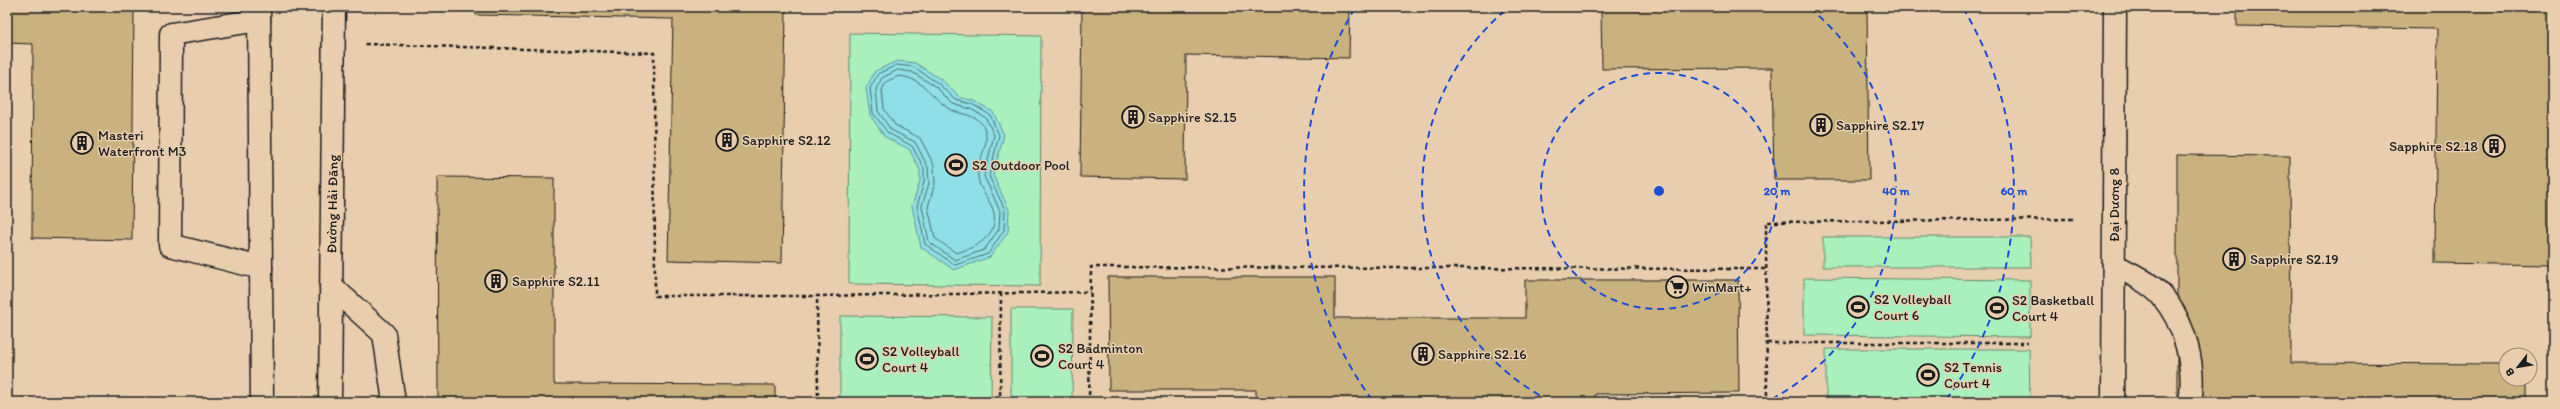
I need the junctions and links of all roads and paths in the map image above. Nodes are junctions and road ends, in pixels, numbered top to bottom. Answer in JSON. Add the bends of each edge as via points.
{"nodes":[{"id":1,"x":334,"y":7,"type":"edge"},
{"id":2,"x":2115,"y":7,"type":"edge"},
{"id":3,"x":259,"y":14,"type":"edge"},
{"id":4,"x":365,"y":44,"type":"dead end"},
{"id":5,"x":2073,"y":219,"type":"dead end"},
{"id":6,"x":2114,"y":265,"type":"junction"},
{"id":7,"x":261,"y":268,"type":"junction"},
{"id":8,"x":1766,"y":269,"type":"junction"},
{"id":9,"x":331,"y":286,"type":"junction"},
{"id":10,"x":1090,"y":292,"type":"junction"},
{"id":11,"x":1001,"y":293,"type":"junction"},
{"id":12,"x":817,"y":296,"type":"junction"},
{"id":13,"x":1767,"y":343,"type":"junction"},
{"id":14,"x":2028,"y":343,"type":"dead end"},
{"id":15,"x":262,"y":402,"type":"edge"},
{"id":16,"x":330,"y":402,"type":"edge"},
{"id":17,"x":394,"y":402,"type":"edge"},
{"id":18,"x":818,"y":402,"type":"edge"},
{"id":19,"x":1000,"y":402,"type":"edge"},
{"id":20,"x":1089,"y":402,"type":"edge"},
{"id":21,"x":1767,"y":402,"type":"edge"},
{"id":22,"x":2113,"y":402,"type":"edge"},
{"id":23,"x":2190,"y":402,"type":"edge"}],
"edges":[{"from":1,"to":9,"type":"street","name":"Đường Hải Đăng"},
{"from":2,"to":6,"type":"street","name":"Đại Dương 8"},
{"from":3,"to":7,"type":"street"},
{"from":3,"to":7,"type":"street","via":[[171,34],[170,245]]},
{"from":4,"to":12,"type":"path","via":[[654,53],[655,296]]},
{"from":5,"to":8,"type":"path","via":[[1766,222]]},
{"from":6,"to":22,"type":"street","name":"Đại Dương 8"},
{"from":6,"to":23,"type":"street","via":[[2161,295],[2184,332],[2192,388]]},
{"from":7,"to":15,"type":"street"},
{"from":8,"to":10,"type":"path","via":[[1091,267]]},
{"from":8,"to":13,"type":"path"},
{"from":9,"to":16,"type":"street","name":"Đường Hải Đăng"},
{"from":9,"to":17,"type":"street","via":[[384,334]]},
{"from":10,"to":11,"type":"path"},
{"from":10,"to":20,"type":"path"},
{"from":11,"to":12,"type":"path"},
{"from":11,"to":19,"type":"path"},
{"from":12,"to":18,"type":"path"},
{"from":13,"to":14,"type":"path"},
{"from":13,"to":21,"type":"path"}]}
